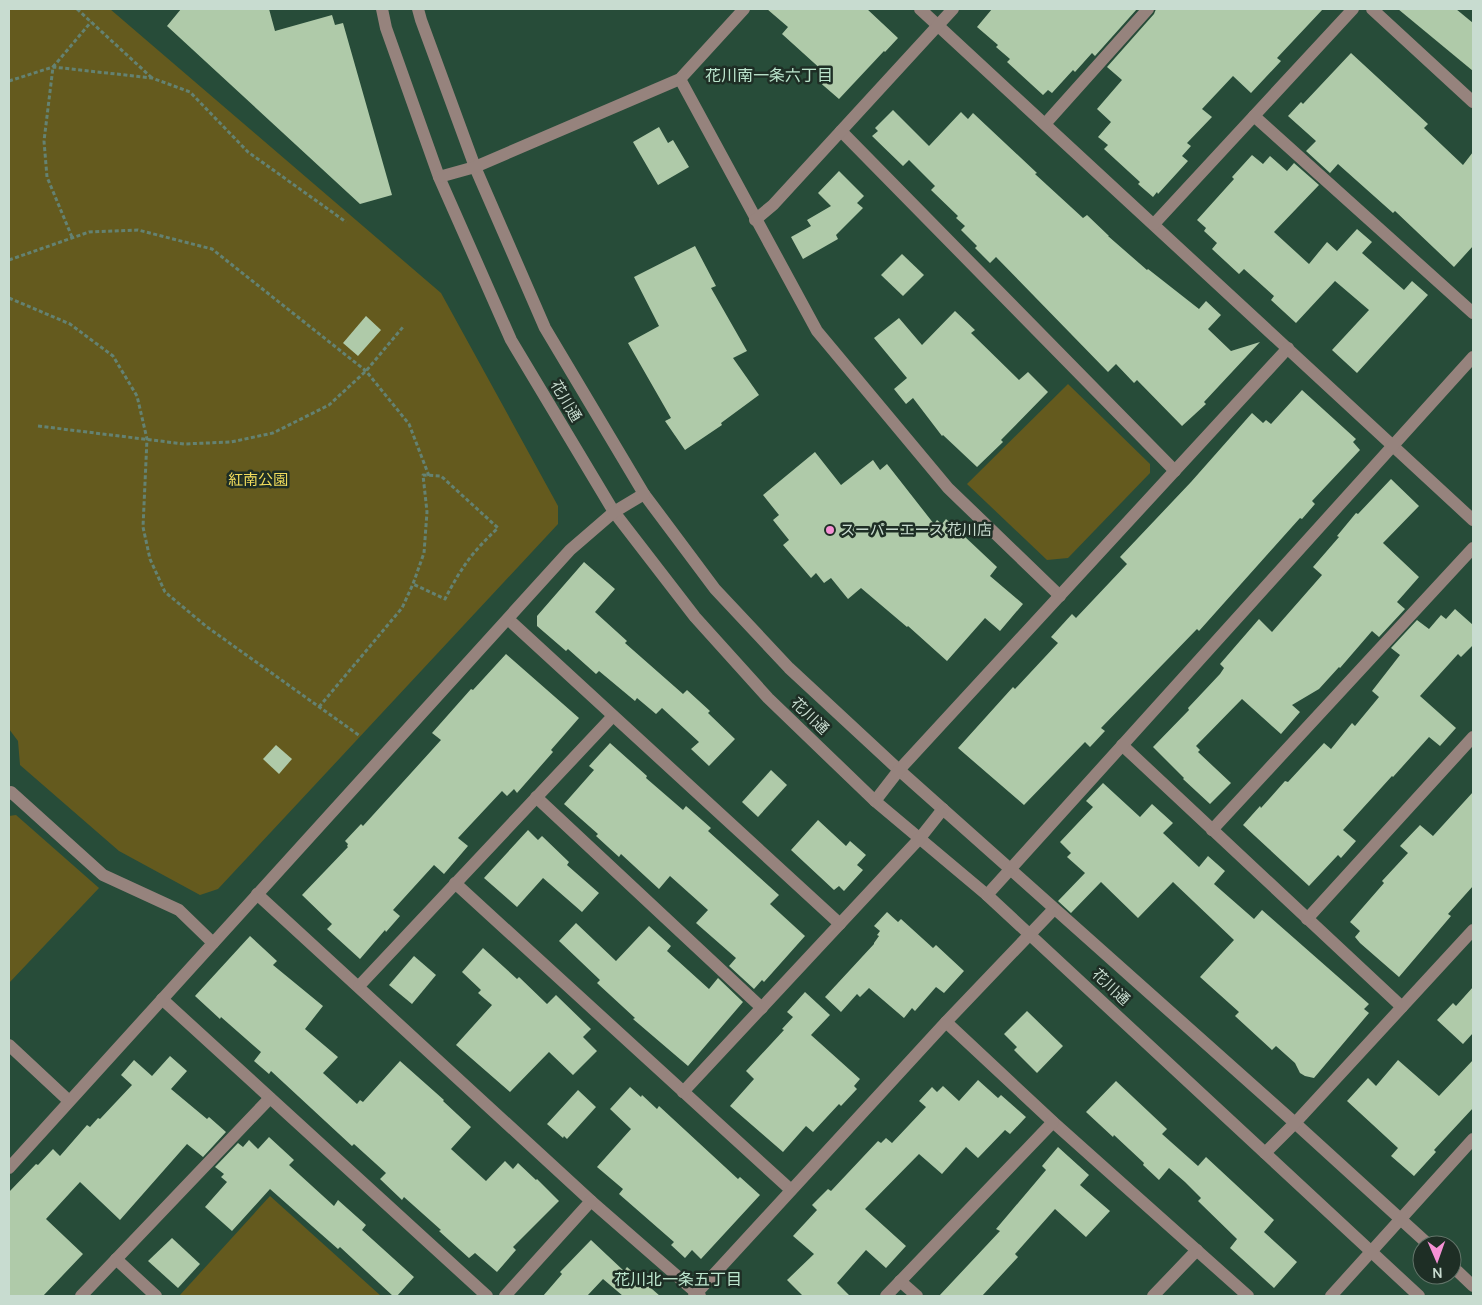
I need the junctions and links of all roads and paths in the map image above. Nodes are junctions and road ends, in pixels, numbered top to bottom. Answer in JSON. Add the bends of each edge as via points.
{"nodes":[{"id":1,"x":77,"y":9,"type":"edge"},
{"id":2,"x":382,"y":9,"type":"edge"},
{"id":3,"x":418,"y":9,"type":"edge"},
{"id":4,"x":744,"y":9,"type":"edge"},
{"id":5,"x":920,"y":9,"type":"edge"},
{"id":6,"x":952,"y":9,"type":"edge"},
{"id":7,"x":1148,"y":9,"type":"edge"},
{"id":8,"x":1353,"y":9,"type":"edge"},
{"id":9,"x":1372,"y":9,"type":"edge"},
{"id":10,"x":90,"y":22,"type":"junction"},
{"id":11,"x":938,"y":25,"type":"junction"},
{"id":12,"x":53,"y":67,"type":"junction"},
{"id":13,"x":152,"y":78,"type":"junction"},
{"id":14,"x":680,"y":79,"type":"junction"},
{"id":15,"x":9,"y":82,"type":"edge"},
{"id":16,"x":1473,"y":102,"type":"edge"},
{"id":17,"x":1254,"y":116,"type":"junction"},
{"id":18,"x":1045,"y":124,"type":"junction"},
{"id":19,"x":841,"y":131,"type":"junction"},
{"id":20,"x":475,"y":166,"type":"junction"},
{"id":21,"x":439,"y":177,"type":"junction"},
{"id":22,"x":755,"y":220,"type":"junction"},
{"id":23,"x":346,"y":222,"type":"dead end"},
{"id":24,"x":1154,"y":224,"type":"junction"},
{"id":25,"x":72,"y":237,"type":"junction"},
{"id":26,"x":9,"y":260,"type":"edge"},
{"id":27,"x":9,"y":298,"type":"edge"},
{"id":28,"x":1473,"y":313,"type":"edge"},
{"id":29,"x":403,"y":327,"type":"dead end"},
{"id":30,"x":1288,"y":348,"type":"junction"},
{"id":31,"x":1473,"y":357,"type":"edge"},
{"id":32,"x":366,"y":371,"type":"junction"},
{"id":33,"x":38,"y":426,"type":"dead end"},
{"id":34,"x":147,"y":439,"type":"junction"},
{"id":35,"x":1393,"y":446,"type":"junction"},
{"id":36,"x":1175,"y":471,"type":"junction"},
{"id":37,"x":429,"y":476,"type":"junction"},
{"id":38,"x":644,"y":494,"type":"junction"},
{"id":39,"x":614,"y":512,"type":"junction"},
{"id":40,"x":1473,"y":520,"type":"edge"},
{"id":41,"x":1473,"y":548,"type":"edge"},
{"id":42,"x":413,"y":584,"type":"junction"},
{"id":43,"x":1060,"y":596,"type":"junction"},
{"id":44,"x":508,"y":619,"type":"junction"},
{"id":45,"x":319,"y":707,"type":"junction"},
{"id":46,"x":613,"y":716,"type":"junction"},
{"id":47,"x":360,"y":736,"type":"dead end"},
{"id":48,"x":1473,"y":738,"type":"edge"},
{"id":49,"x":1122,"y":745,"type":"junction"},
{"id":50,"x":899,"y":770,"type":"junction"},
{"id":51,"x":9,"y":794,"type":"edge"},
{"id":52,"x":536,"y":797,"type":"junction"},
{"id":53,"x":875,"y":801,"type":"junction"},
{"id":54,"x":943,"y":809,"type":"junction"},
{"id":55,"x":1212,"y":830,"type":"junction"},
{"id":56,"x":920,"y":838,"type":"junction"},
{"id":57,"x":1011,"y":870,"type":"junction"},
{"id":58,"x":455,"y":883,"type":"junction"},
{"id":59,"x":257,"y":894,"type":"junction"},
{"id":60,"x":987,"y":894,"type":"junction"},
{"id":61,"x":1054,"y":908,"type":"junction"},
{"id":62,"x":1307,"y":918,"type":"junction"},
{"id":63,"x":840,"y":924,"type":"junction"},
{"id":64,"x":1473,"y":930,"type":"edge"},
{"id":65,"x":1031,"y":935,"type":"junction"},
{"id":66,"x":213,"y":943,"type":"junction"},
{"id":67,"x":359,"y":986,"type":"junction"},
{"id":68,"x":162,"y":1000,"type":"junction"},
{"id":69,"x":1402,"y":1007,"type":"junction"},
{"id":70,"x":762,"y":1008,"type":"junction"},
{"id":71,"x":946,"y":1022,"type":"junction"},
{"id":72,"x":9,"y":1045,"type":"edge"},
{"id":73,"x":683,"y":1092,"type":"junction"},
{"id":74,"x":270,"y":1098,"type":"junction"},
{"id":75,"x":70,"y":1101,"type":"junction"},
{"id":76,"x":1053,"y":1122,"type":"junction"},
{"id":77,"x":1296,"y":1123,"type":"junction"},
{"id":78,"x":1473,"y":1140,"type":"edge"},
{"id":79,"x":1265,"y":1153,"type":"junction"},
{"id":80,"x":9,"y":1168,"type":"edge"},
{"id":81,"x":791,"y":1190,"type":"junction"},
{"id":82,"x":591,"y":1201,"type":"junction"},
{"id":83,"x":1400,"y":1219,"type":"junction"},
{"id":84,"x":1418,"y":1235,"type":"edge"},
{"id":85,"x":1196,"y":1250,"type":"junction"},
{"id":86,"x":1371,"y":1252,"type":"junction"},
{"id":87,"x":116,"y":1259,"type":"junction"},
{"id":88,"x":1462,"y":1276,"type":"edge"},
{"id":89,"x":900,"y":1281,"type":"junction"},
{"id":90,"x":1473,"y":1286,"type":"edge"},
{"id":91,"x":697,"y":1295,"type":"edge"},
{"id":92,"x":81,"y":1296,"type":"edge"},
{"id":93,"x":156,"y":1296,"type":"edge"},
{"id":94,"x":487,"y":1296,"type":"edge"},
{"id":95,"x":505,"y":1296,"type":"edge"},
{"id":96,"x":886,"y":1296,"type":"edge"},
{"id":97,"x":917,"y":1296,"type":"edge"},
{"id":98,"x":1153,"y":1296,"type":"edge"},
{"id":99,"x":1248,"y":1296,"type":"edge"},
{"id":100,"x":1331,"y":1296,"type":"edge"},
{"id":101,"x":1419,"y":1296,"type":"edge"}],
"edges":[{"from":1,"to":10,"type":"path"},
{"from":2,"to":21,"type":"street","name":"花川通"},
{"from":3,"to":20,"type":"street","name":"花川通"},
{"from":4,"to":14,"type":"street"},
{"from":5,"to":11,"type":"street"},
{"from":6,"to":11,"type":"street"},
{"from":7,"to":18,"type":"street"},
{"from":8,"to":17,"type":"street"},
{"from":9,"to":16,"type":"street"},
{"from":10,"to":12,"type":"path"},
{"from":10,"to":13,"type":"path"},
{"from":11,"to":18,"type":"street"},
{"from":11,"to":19,"type":"street"},
{"from":12,"to":13,"type":"path"},
{"from":12,"to":15,"type":"path"},
{"from":12,"to":25,"type":"path","via":[[44,142],[47,177]]},
{"from":13,"to":23,"type":"path","via":[[190,92],[248,152]]},
{"from":14,"to":20,"type":"street"},
{"from":14,"to":22,"type":"street"},
{"from":17,"to":24,"type":"street"},
{"from":17,"to":28,"type":"street"},
{"from":18,"to":24,"type":"street"},
{"from":19,"to":22,"type":"street"},
{"from":19,"to":36,"type":"street"},
{"from":20,"to":21,"type":"street"},
{"from":20,"to":38,"type":"street","name":"花川通","via":[[544,328]]},
{"from":21,"to":39,"type":"street","name":"花川通","via":[[511,340]]},
{"from":22,"to":43,"type":"street","via":[[817,331],[948,488]]},
{"from":24,"to":30,"type":"street"},
{"from":25,"to":26,"type":"path"},
{"from":25,"to":32,"type":"path","via":[[90,232],[138,230],[212,249]]},
{"from":27,"to":34,"type":"path","via":[[70,324],[113,356],[136,396]]},
{"from":29,"to":32,"type":"path"},
{"from":30,"to":35,"type":"street"},
{"from":30,"to":36,"type":"street"},
{"from":31,"to":35,"type":"street"},
{"from":32,"to":34,"type":"path","via":[[329,404],[273,433],[231,442],[184,444]]},
{"from":32,"to":37,"type":"path","via":[[409,424]]},
{"from":33,"to":34,"type":"path"},
{"from":34,"to":45,"type":"path","via":[[143,527],[150,559],[165,592],[207,627]]},
{"from":35,"to":40,"type":"street"},
{"from":35,"to":49,"type":"street"},
{"from":36,"to":43,"type":"street"},
{"from":37,"to":42,"type":"path","via":[[423,475],[427,512],[424,553]]},
{"from":37,"to":42,"type":"path","via":[[441,476],[498,528],[459,571],[446,599]]},
{"from":38,"to":39,"type":"street"},
{"from":38,"to":50,"type":"street","name":"花川通","via":[[716,589],[789,668]]},
{"from":39,"to":44,"type":"street","via":[[570,550]]},
{"from":39,"to":53,"type":"street","name":"花川通","via":[[695,616],[768,698]]},
{"from":41,"to":55,"type":"street"},
{"from":42,"to":45,"type":"path","via":[[402,608]]},
{"from":43,"to":50,"type":"street"},
{"from":44,"to":46,"type":"street"},
{"from":44,"to":59,"type":"street"},
{"from":45,"to":47,"type":"path"},
{"from":46,"to":52,"type":"street"},
{"from":46,"to":63,"type":"street"},
{"from":48,"to":62,"type":"street"},
{"from":49,"to":55,"type":"street"},
{"from":49,"to":57,"type":"street"},
{"from":50,"to":53,"type":"street"},
{"from":50,"to":54,"type":"street","name":"花川通"},
{"from":51,"to":66,"type":"street","via":[[11,792],[103,876],[179,910]]},
{"from":52,"to":58,"type":"street"},
{"from":52,"to":70,"type":"street"},
{"from":53,"to":56,"type":"street","name":"花川通"},
{"from":54,"to":56,"type":"street"},
{"from":54,"to":57,"type":"street","name":"花川通"},
{"from":55,"to":62,"type":"street"},
{"from":56,"to":60,"type":"street","name":"花川通"},
{"from":56,"to":63,"type":"street"},
{"from":57,"to":60,"type":"street"},
{"from":57,"to":61,"type":"street","name":"花川通"},
{"from":58,"to":67,"type":"street"},
{"from":58,"to":73,"type":"street"},
{"from":59,"to":66,"type":"street"},
{"from":59,"to":67,"type":"street"},
{"from":60,"to":65,"type":"street","name":"花川通"},
{"from":61,"to":65,"type":"street"},
{"from":61,"to":77,"type":"street","name":"花川通"},
{"from":62,"to":69,"type":"street"},
{"from":63,"to":70,"type":"street"},
{"from":64,"to":69,"type":"street"},
{"from":65,"to":71,"type":"street"},
{"from":65,"to":79,"type":"street","name":"花川通"},
{"from":66,"to":68,"type":"street"},
{"from":67,"to":82,"type":"street"},
{"from":68,"to":74,"type":"street"},
{"from":68,"to":75,"type":"street"},
{"from":69,"to":77,"type":"street"},
{"from":70,"to":73,"type":"street"},
{"from":71,"to":76,"type":"street"},
{"from":71,"to":81,"type":"street"},
{"from":72,"to":75,"type":"street"},
{"from":73,"to":81,"type":"street"},
{"from":74,"to":87,"type":"street"},
{"from":74,"to":94,"type":"street"},
{"from":75,"to":80,"type":"street"},
{"from":76,"to":85,"type":"street"},
{"from":76,"to":89,"type":"street"},
{"from":77,"to":79,"type":"street"},
{"from":77,"to":83,"type":"street","name":"花川通"},
{"from":78,"to":83,"type":"street"},
{"from":79,"to":86,"type":"street","name":"花川通"},
{"from":81,"to":91,"type":"street"},
{"from":82,"to":91,"type":"street"},
{"from":82,"to":95,"type":"street"},
{"from":83,"to":84,"type":"street","name":"花川通"},
{"from":83,"to":86,"type":"street"},
{"from":85,"to":98,"type":"street"},
{"from":85,"to":99,"type":"street"},
{"from":86,"to":100,"type":"street"},
{"from":86,"to":101,"type":"street","name":"花川通"},
{"from":87,"to":92,"type":"street"},
{"from":87,"to":93,"type":"street"},
{"from":88,"to":90,"type":"street"},
{"from":89,"to":96,"type":"street"},
{"from":89,"to":97,"type":"street"}]}
